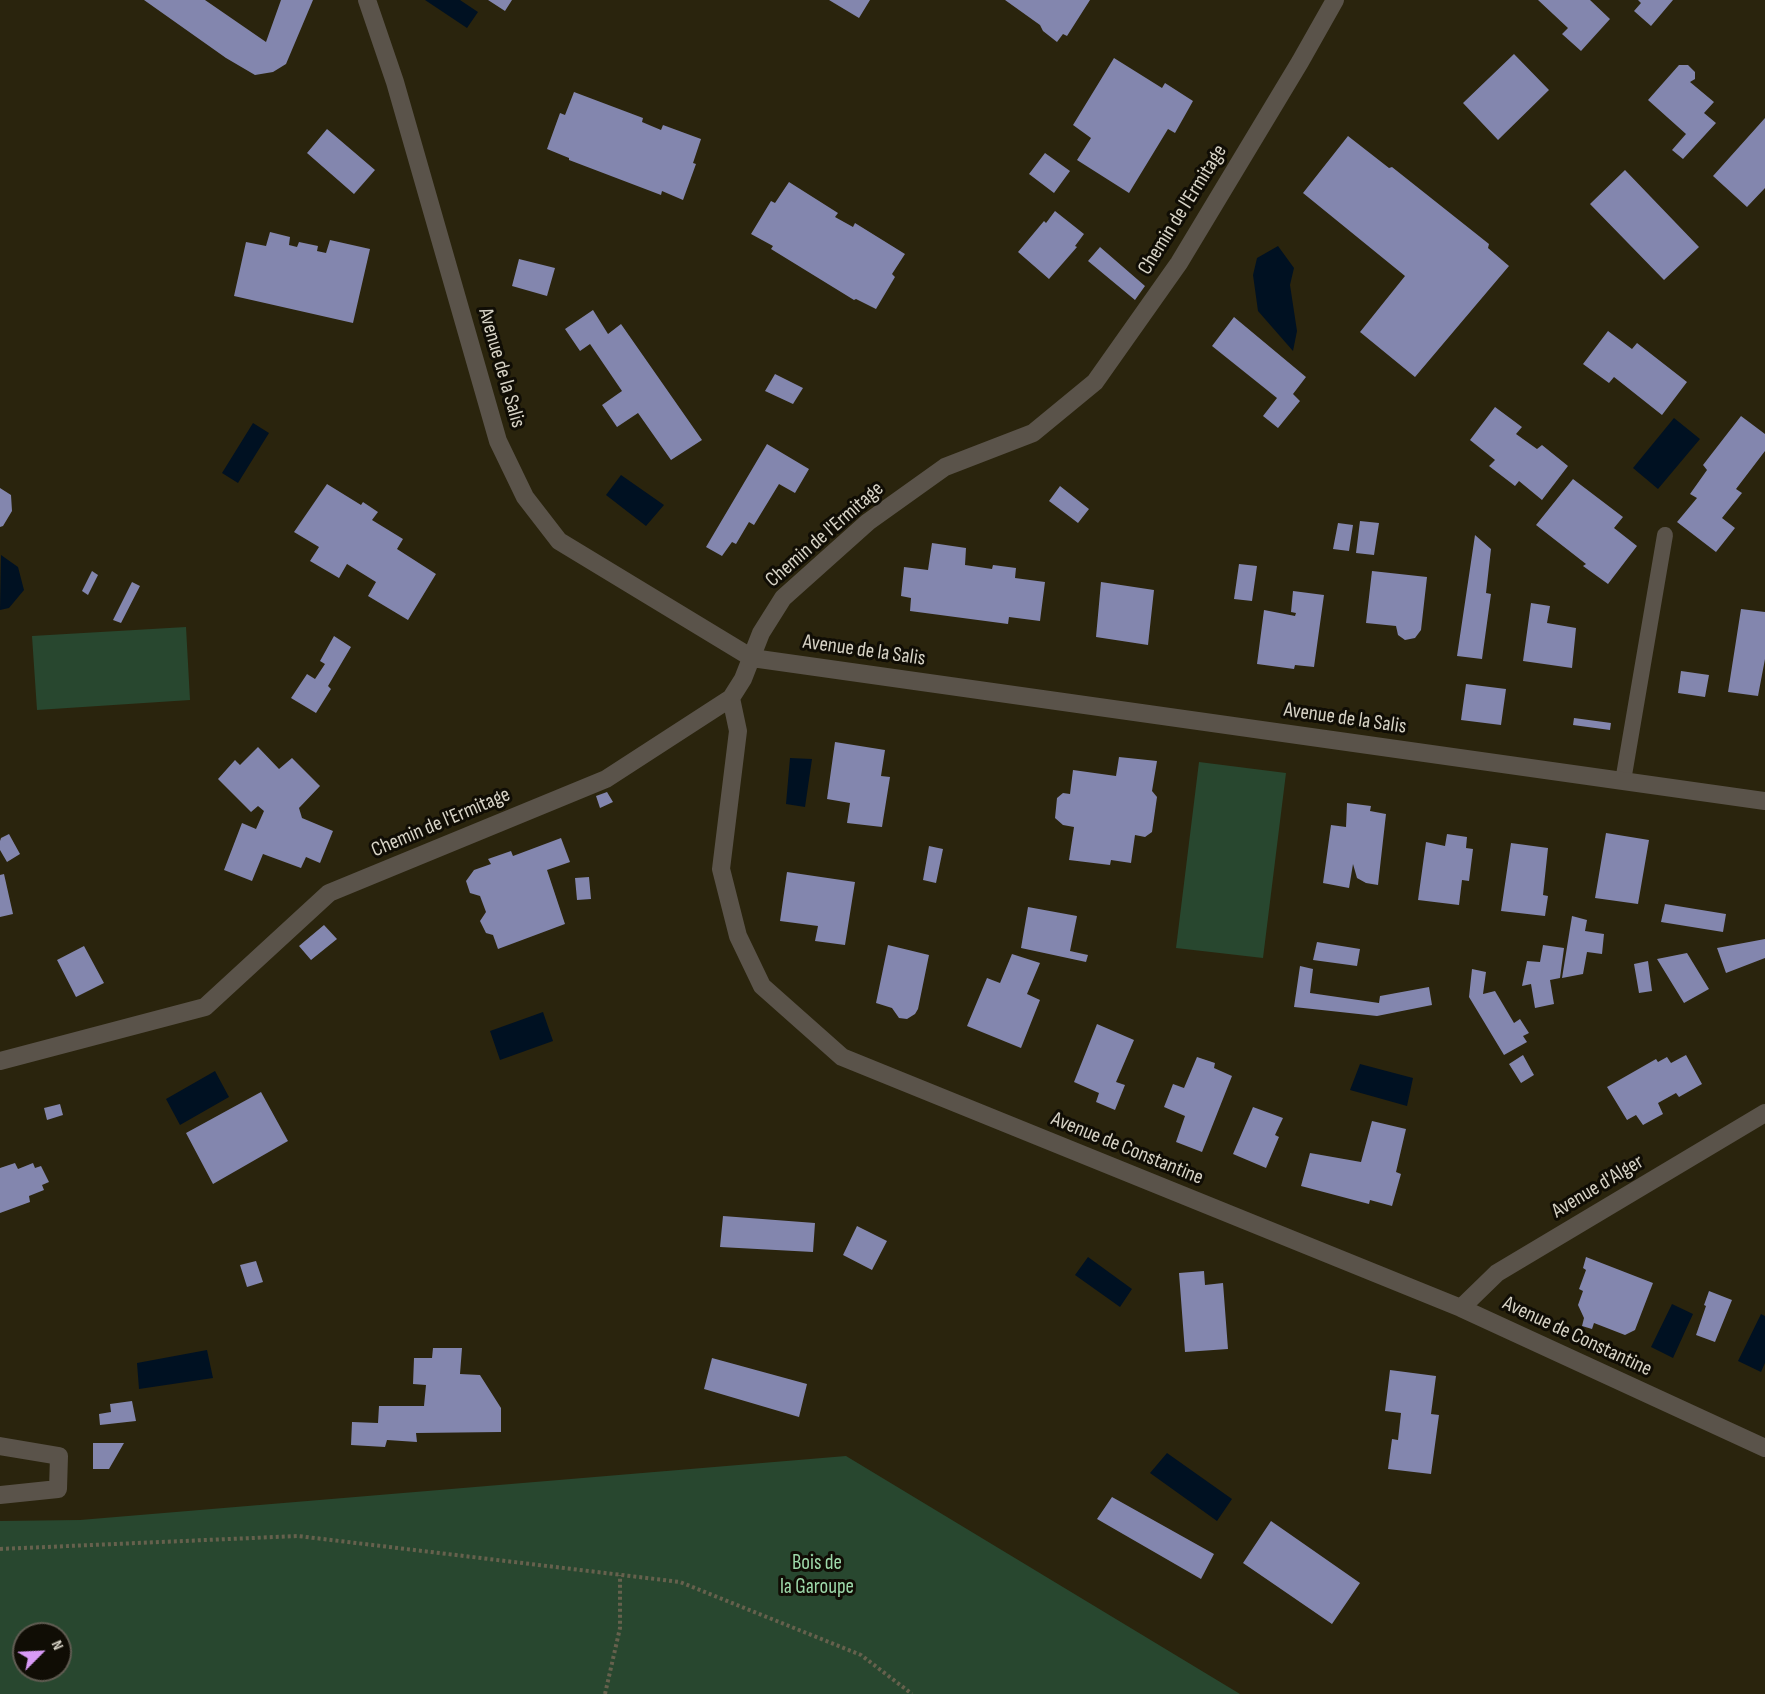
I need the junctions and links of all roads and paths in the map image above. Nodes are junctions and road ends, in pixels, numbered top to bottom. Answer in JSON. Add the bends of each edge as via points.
{"nodes":[{"id":1,"x":367,"y":0,"type":"edge"},
{"id":2,"x":1335,"y":0,"type":"edge"},
{"id":3,"x":1665,"y":535,"type":"dead end"},
{"id":4,"x":752,"y":658,"type":"junction"},
{"id":5,"x":730,"y":698,"type":"junction"},
{"id":6,"x":1623,"y":781,"type":"junction"},
{"id":7,"x":1765,"y":801,"type":"edge"},
{"id":8,"x":0,"y":1060,"type":"edge"},
{"id":9,"x":1765,"y":1113,"type":"edge"},
{"id":10,"x":1461,"y":1308,"type":"junction"},
{"id":11,"x":0,"y":1446,"type":"edge"},
{"id":12,"x":1765,"y":1448,"type":"edge"},
{"id":13,"x":0,"y":1495,"type":"edge"},
{"id":14,"x":0,"y":1549,"type":"edge"},
{"id":15,"x":620,"y":1575,"type":"junction"},
{"id":16,"x":605,"y":1694,"type":"edge"},
{"id":17,"x":912,"y":1694,"type":"edge"}],
"edges":[{"from":1,"to":4,"type":"street","name":"Avenue de la Salis","via":[[395,82],[498,441],[525,497],[559,542]]},
{"from":2,"to":4,"type":"street","name":"Chemin de l'Ermitage","via":[[1179,263],[1095,382],[1033,433],[945,466],[868,522],[783,598],[761,633]]},
{"from":3,"to":6,"type":"lane"},
{"from":4,"to":5,"type":"street","name":"Chemin de l'Ermitage"},
{"from":4,"to":6,"type":"street","name":"Avenue de la Salis"},
{"from":5,"to":8,"type":"street","name":"Chemin de l'Ermitage","via":[[606,778],[329,894],[205,1007]]},
{"from":5,"to":10,"type":"street","name":"Avenue de Constantine","via":[[738,731],[720,869],[738,936],[762,986],[842,1057]]},
{"from":6,"to":7,"type":"street","name":"Avenue de la Salis"},
{"from":9,"to":10,"type":"street","name":"Avenue d'Alger","via":[[1497,1273]]},
{"from":10,"to":12,"type":"street","name":"Avenue de Constantine"},
{"from":11,"to":13,"type":"street","via":[[59,1456],[58,1489]]},
{"from":14,"to":15,"type":"path","via":[[298,1536]]},
{"from":15,"to":16,"type":"path","via":[[620,1628]]},
{"from":15,"to":17,"type":"path","via":[[680,1582],[861,1655]]}]}
